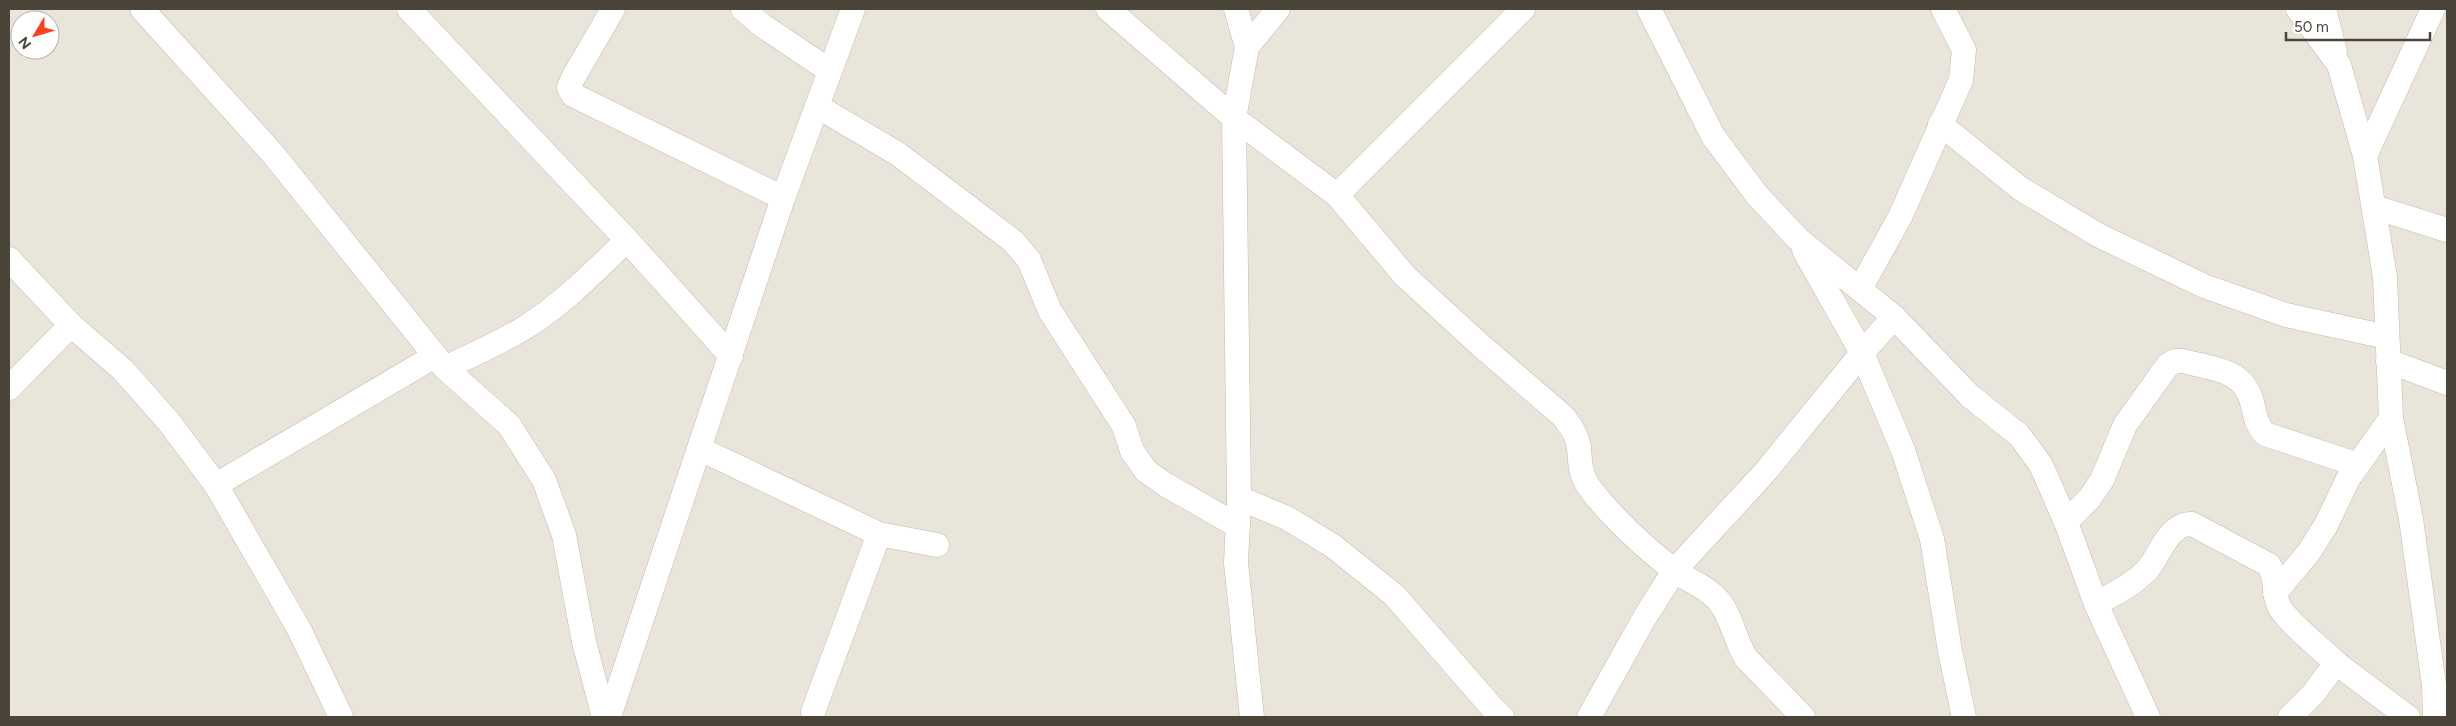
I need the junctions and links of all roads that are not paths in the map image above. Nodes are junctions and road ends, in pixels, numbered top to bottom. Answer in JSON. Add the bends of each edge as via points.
{"nodes":[{"id":1,"x":142,"y":9,"type":"edge"},
{"id":2,"x":409,"y":9,"type":"edge"},
{"id":3,"x":613,"y":9,"type":"edge"},
{"id":4,"x":744,"y":9,"type":"edge"},
{"id":5,"x":853,"y":9,"type":"edge"},
{"id":6,"x":1108,"y":9,"type":"edge"},
{"id":7,"x":1236,"y":9,"type":"edge"},
{"id":8,"x":1278,"y":9,"type":"edge"},
{"id":9,"x":1523,"y":9,"type":"edge"},
{"id":10,"x":1649,"y":9,"type":"edge"},
{"id":11,"x":1943,"y":9,"type":"edge"},
{"id":12,"x":2298,"y":9,"type":"edge"},
{"id":13,"x":2324,"y":9,"type":"edge"},
{"id":14,"x":2433,"y":9,"type":"edge"},
{"id":15,"x":1247,"y":47,"type":"junction"},
{"id":16,"x":2339,"y":65,"type":"junction"},
{"id":17,"x":830,"y":71,"type":"junction"},
{"id":18,"x":816,"y":106,"type":"junction"},
{"id":19,"x":1234,"y":118,"type":"junction"},
{"id":20,"x":1940,"y":124,"type":"junction"},
{"id":21,"x":2366,"y":156,"type":"junction"},
{"id":22,"x":1337,"y":195,"type":"junction"},
{"id":23,"x":783,"y":198,"type":"junction"},
{"id":24,"x":2374,"y":207,"type":"junction"},
{"id":25,"x":2447,"y":230,"type":"edge"},
{"id":26,"x":1798,"y":239,"type":"junction"},
{"id":27,"x":627,"y":240,"type":"junction"},
{"id":28,"x":9,"y":259,"type":"edge"},
{"id":29,"x":1860,"y":290,"type":"junction"},
{"id":30,"x":1894,"y":317,"type":"junction"},
{"id":31,"x":71,"y":325,"type":"junction"},
{"id":32,"x":2387,"y":338,"type":"junction"},
{"id":33,"x":1862,"y":353,"type":"junction"},
{"id":34,"x":731,"y":356,"type":"junction"},
{"id":35,"x":2388,"y":361,"type":"junction"},
{"id":36,"x":440,"y":362,"type":"junction"},
{"id":37,"x":2447,"y":383,"type":"edge"},
{"id":38,"x":9,"y":388,"type":"edge"},
{"id":39,"x":2391,"y":418,"type":"junction"},
{"id":40,"x":700,"y":449,"type":"junction"},
{"id":41,"x":2358,"y":465,"type":"junction"},
{"id":42,"x":216,"y":485,"type":"junction"},
{"id":43,"x":1239,"y":498,"type":"junction"},
{"id":44,"x":2066,"y":522,"type":"junction"},
{"id":45,"x":1238,"y":526,"type":"junction"},
{"id":46,"x":878,"y":534,"type":"junction"},
{"id":47,"x":937,"y":545,"type":"dead end"},
{"id":48,"x":1674,"y":571,"type":"junction"},
{"id":49,"x":2275,"y":593,"type":"junction"},
{"id":50,"x":2096,"y":604,"type":"junction"},
{"id":51,"x":2336,"y":663,"type":"junction"},
{"id":52,"x":2440,"y":685,"type":"edge"},
{"id":53,"x":813,"y":712,"type":"dead end"},
{"id":54,"x":341,"y":717,"type":"edge"},
{"id":55,"x":604,"y":717,"type":"edge"},
{"id":56,"x":610,"y":717,"type":"edge"},
{"id":57,"x":1252,"y":717,"type":"edge"},
{"id":58,"x":1502,"y":717,"type":"edge"},
{"id":59,"x":1589,"y":717,"type":"edge"},
{"id":60,"x":1803,"y":717,"type":"edge"},
{"id":61,"x":1964,"y":717,"type":"edge"},
{"id":62,"x":2148,"y":717,"type":"edge"},
{"id":63,"x":2290,"y":717,"type":"edge"},
{"id":64,"x":2408,"y":717,"type":"edge"},
{"id":65,"x":2435,"y":717,"type":"edge"}],
"edges":[{"from":1,"to":36,"type":"street","via":[[273,154]]},
{"from":2,"to":27,"type":"street"},
{"from":3,"to":23,"type":"street","via":[[573,78],[569,88],[574,96]]},
{"from":4,"to":17,"type":"street","via":[[763,26]]},
{"from":5,"to":17,"type":"street"},
{"from":6,"to":19,"type":"street"},
{"from":7,"to":15,"type":"street"},
{"from":8,"to":15,"type":"street"},
{"from":9,"to":22,"type":"street"},
{"from":10,"to":26,"type":"street","via":[[1713,136],[1757,195]]},
{"from":11,"to":20,"type":"street","via":[[1964,50],[1961,80]]},
{"from":12,"to":16,"type":"street"},
{"from":13,"to":16,"type":"street"},
{"from":14,"to":21,"type":"street"},
{"from":15,"to":19,"type":"street"},
{"from":16,"to":21,"type":"street"},
{"from":17,"to":18,"type":"street"},
{"from":18,"to":23,"type":"street"},
{"from":18,"to":45,"type":"street","via":[[898,154],[1013,241],[1029,260],[1050,311],[1124,426],[1132,451],[1146,471]]},
{"from":19,"to":22,"type":"street"},
{"from":19,"to":43,"type":"street"},
{"from":20,"to":29,"type":"street","via":[[1900,217]]},
{"from":20,"to":32,"type":"street","via":[[2021,190],[2098,235],[2204,286],[2286,315]]},
{"from":21,"to":24,"type":"street"},
{"from":22,"to":48,"type":"street","via":[[1405,276],[1564,417],[1574,431],[1580,467],[1587,484],[1623,525]]},
{"from":23,"to":34,"type":"street"},
{"from":24,"to":25,"type":"street"},
{"from":24,"to":32,"type":"street","via":[[2385,276]]},
{"from":26,"to":29,"type":"street"},
{"from":26,"to":33,"type":"street"},
{"from":27,"to":34,"type":"street"},
{"from":27,"to":36,"type":"street","via":[[574,291],[520,330]]},
{"from":28,"to":31,"type":"street"},
{"from":29,"to":30,"type":"street"},
{"from":30,"to":33,"type":"street"},
{"from":30,"to":44,"type":"street","via":[[1970,396],[2019,435],[2041,464]]},
{"from":31,"to":38,"type":"street"},
{"from":31,"to":42,"type":"street","via":[[122,370],[169,422]]},
{"from":32,"to":35,"type":"street"},
{"from":33,"to":48,"type":"street","via":[[1766,470]]},
{"from":33,"to":61,"type":"street","via":[[1903,450],[1932,539]]},
{"from":34,"to":40,"type":"street"},
{"from":35,"to":37,"type":"street"},
{"from":35,"to":39,"type":"street"},
{"from":36,"to":42,"type":"street"},
{"from":36,"to":55,"type":"street","via":[[509,425],[544,480],[564,535],[584,642]]},
{"from":39,"to":41,"type":"street"},
{"from":39,"to":52,"type":"street"},
{"from":40,"to":46,"type":"street"},
{"from":40,"to":56,"type":"street"},
{"from":41,"to":44,"type":"street","via":[[2265,434],[2257,426],[2249,392],[2235,375],[2175,361],[2168,365],[2125,425],[2102,480]]},
{"from":41,"to":49,"type":"street","via":[[2309,552]]},
{"from":42,"to":54,"type":"street","via":[[299,629]]},
{"from":43,"to":45,"type":"street"},
{"from":43,"to":58,"type":"street","via":[[1287,518],[1325,542],[1394,595]]},
{"from":44,"to":50,"type":"street"},
{"from":45,"to":57,"type":"street","via":[[1236,563]]},
{"from":46,"to":47,"type":"street"},
{"from":46,"to":53,"type":"street"},
{"from":48,"to":59,"type":"street"},
{"from":48,"to":60,"type":"street","via":[[1709,591],[1719,601],[1746,658]]},
{"from":49,"to":50,"type":"street","via":[[2275,575],[2269,565],[2192,524],[2185,524],[2175,530],[2148,568],[2135,580]]},
{"from":49,"to":51,"type":"street","via":[[2279,607]]},
{"from":50,"to":62,"type":"street"},
{"from":51,"to":63,"type":"street","via":[[2313,694]]},
{"from":51,"to":64,"type":"street"},
{"from":52,"to":65,"type":"street"}]}
